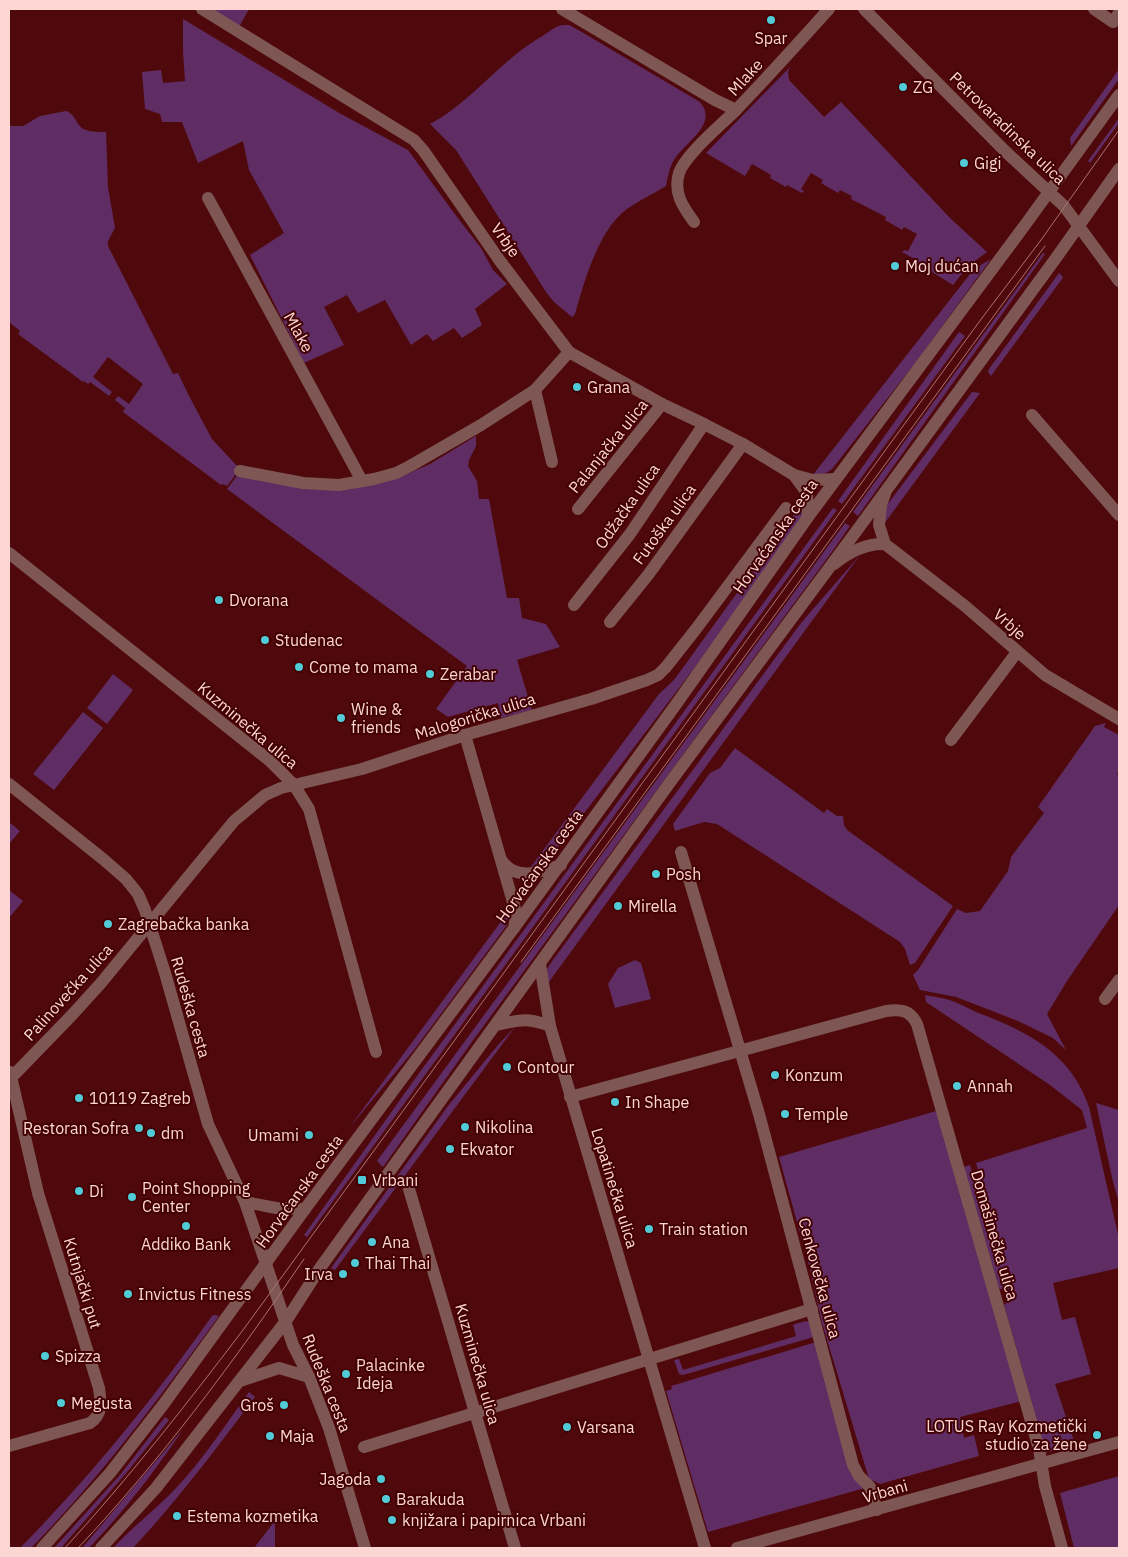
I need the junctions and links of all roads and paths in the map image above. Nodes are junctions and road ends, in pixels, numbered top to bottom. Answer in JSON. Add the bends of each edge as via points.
{"nodes":[{"id":1,"x":202,"y":9,"type":"edge"},
{"id":2,"x":562,"y":9,"type":"edge"},
{"id":3,"x":829,"y":9,"type":"edge"},
{"id":4,"x":864,"y":9,"type":"edge"},
{"id":5,"x":1094,"y":9,"type":"edge"},
{"id":6,"x":1119,"y":12,"type":"edge"},
{"id":7,"x":1119,"y":95,"type":"edge"},
{"id":8,"x":736,"y":110,"type":"junction"},
{"id":9,"x":1119,"y":169,"type":"edge"},
{"id":10,"x":1050,"y":192,"type":"junction"},
{"id":11,"x":208,"y":198,"type":"dead end"},
{"id":12,"x":694,"y":222,"type":"dead end"},
{"id":13,"x":1079,"y":226,"type":"junction"},
{"id":14,"x":1119,"y":281,"type":"edge"},
{"id":15,"x":569,"y":352,"type":"junction"},
{"id":16,"x":536,"y":390,"type":"junction"},
{"id":17,"x":662,"y":404,"type":"junction"},
{"id":18,"x":1032,"y":415,"type":"dead end"},
{"id":19,"x":704,"y":424,"type":"junction"},
{"id":20,"x":743,"y":444,"type":"junction"},
{"id":21,"x":552,"y":462,"type":"dead end"},
{"id":22,"x":240,"y":471,"type":"dead end"},
{"id":23,"x":794,"y":475,"type":"junction"},
{"id":24,"x":836,"y":479,"type":"junction"},
{"id":25,"x":362,"y":481,"type":"junction"},
{"id":26,"x":886,"y":491,"type":"junction"},
{"id":27,"x":786,"y":508,"type":"dead end"},
{"id":28,"x":578,"y":509,"type":"dead end"},
{"id":29,"x":1119,"y":515,"type":"edge"},
{"id":30,"x":808,"y":517,"type":"junction"},
{"id":31,"x":885,"y":544,"type":"junction"},
{"id":32,"x":9,"y":555,"type":"edge"},
{"id":33,"x":830,"y":567,"type":"junction"},
{"id":34,"x":574,"y":605,"type":"dead end"},
{"id":35,"x":610,"y":622,"type":"dead end"},
{"id":36,"x":1017,"y":652,"type":"junction"},
{"id":37,"x":1119,"y":719,"type":"edge"},
{"id":38,"x":465,"y":736,"type":"junction"},
{"id":39,"x":951,"y":740,"type":"dead end"},
{"id":40,"x":9,"y":784,"type":"edge"},
{"id":41,"x":294,"y":785,"type":"junction"},
{"id":42,"x":681,"y":852,"type":"dead end"},
{"id":43,"x":502,"y":861,"type":"junction"},
{"id":44,"x":561,"y":865,"type":"junction"},
{"id":45,"x":150,"y":924,"type":"junction"},
{"id":46,"x":514,"y":928,"type":"junction"},
{"id":47,"x":540,"y":964,"type":"junction"},
{"id":48,"x":1119,"y":980,"type":"edge"},
{"id":49,"x":1105,"y":999,"type":"dead end"},
{"id":50,"x":496,"y":1025,"type":"junction"},
{"id":51,"x":550,"y":1026,"type":"junction"},
{"id":52,"x":740,"y":1050,"type":"junction"},
{"id":53,"x":376,"y":1052,"type":"dead end"},
{"id":54,"x":10,"y":1075,"type":"edge"},
{"id":55,"x":570,"y":1096,"type":"junction"},
{"id":56,"x":409,"y":1189,"type":"dead end"},
{"id":57,"x":245,"y":1202,"type":"junction"},
{"id":58,"x":305,"y":1209,"type":"junction"},
{"id":59,"x":266,"y":1264,"type":"junction"},
{"id":60,"x":812,"y":1309,"type":"junction"},
{"id":61,"x":286,"y":1321,"type":"junction"},
{"id":62,"x":650,"y":1360,"type":"junction"},
{"id":63,"x":309,"y":1377,"type":"junction"},
{"id":64,"x":240,"y":1381,"type":"junction"},
{"id":65,"x":475,"y":1412,"type":"junction"},
{"id":66,"x":1119,"y":1442,"type":"edge"},
{"id":67,"x":9,"y":1446,"type":"edge"},
{"id":68,"x":364,"y":1447,"type":"dead end"},
{"id":69,"x":1041,"y":1464,"type":"junction"},
{"id":70,"x":877,"y":1510,"type":"junction"},
{"id":71,"x":42,"y":1548,"type":"edge"},
{"id":72,"x":100,"y":1548,"type":"edge"},
{"id":73,"x":365,"y":1548,"type":"edge"},
{"id":74,"x":515,"y":1548,"type":"edge"},
{"id":75,"x":705,"y":1548,"type":"edge"},
{"id":76,"x":737,"y":1548,"type":"edge"},
{"id":77,"x":1062,"y":1548,"type":"edge"}],
"edges":[{"from":1,"to":15,"type":"street","name":"Vrbje","via":[[414,140]]},
{"from":2,"to":8,"type":"street"},
{"from":3,"to":8,"type":"street","name":"Mlake"},
{"from":4,"to":10,"type":"street","name":"Petrovaradinska ulica"},
{"from":5,"to":6,"type":"street","via":[[1113,22]]},
{"from":7,"to":10,"type":"street","name":"Horvaćanska cesta"},
{"from":8,"to":12,"type":"street","name":"Mlake","via":[[683,165],[678,192]]},
{"from":9,"to":13,"type":"street"},
{"from":10,"to":13,"type":"street","name":"Petrovaradinska ulica"},
{"from":10,"to":24,"type":"street","name":"Horvaćanska cesta"},
{"from":11,"to":25,"type":"street","name":"Mlake"},
{"from":13,"to":14,"type":"street","name":"Petrovaradinska ulica"},
{"from":13,"to":26,"type":"street"},
{"from":15,"to":16,"type":"street"},
{"from":15,"to":17,"type":"street","name":"Vrbje"},
{"from":16,"to":21,"type":"street"},
{"from":16,"to":25,"type":"street","via":[[410,466],[396,473]]},
{"from":17,"to":19,"type":"street","name":"Vrbje"},
{"from":17,"to":28,"type":"street","name":"Palanjačka ulica"},
{"from":18,"to":29,"type":"street"},
{"from":19,"to":20,"type":"street","name":"Vrbje"},
{"from":19,"to":34,"type":"street","name":"Odžačka ulica","via":[[630,534]]},
{"from":20,"to":23,"type":"street","name":"Vrbje"},
{"from":20,"to":35,"type":"street","name":"Futoška ulica"},
{"from":22,"to":25,"type":"street","via":[[303,483],[339,485]]},
{"from":23,"to":24,"type":"street","name":"Vrbje","via":[[813,480]]},
{"from":23,"to":30,"type":"street","name":"Vrbje","via":[[807,493]]},
{"from":24,"to":30,"type":"street","name":"Horvaćanska cesta"},
{"from":26,"to":31,"type":"street","via":[[879,525]]},
{"from":26,"to":33,"type":"street"},
{"from":27,"to":38,"type":"street","name":"Malogorička ulica","via":[[696,629],[658,674],[592,699]]},
{"from":30,"to":44,"type":"street","name":"Horvaćanska cesta"},
{"from":31,"to":33,"type":"street","via":[[872,543],[844,556]]},
{"from":31,"to":36,"type":"street","name":"Vrbje","via":[[965,606]]},
{"from":32,"to":41,"type":"street","name":"Kuzminečka ulica","via":[[270,761]]},
{"from":33,"to":47,"type":"street"},
{"from":36,"to":37,"type":"street","name":"Vrbje","via":[[1045,675]]},
{"from":36,"to":39,"type":"street"},
{"from":38,"to":41,"type":"street","name":"Malogorička ulica","via":[[362,769]]},
{"from":38,"to":43,"type":"street"},
{"from":40,"to":45,"type":"street","name":"Rudeška cesta","via":[[126,879],[138,894]]},
{"from":41,"to":45,"type":"street","name":"Malogorička ulica","via":[[265,795],[234,821]]},
{"from":41,"to":53,"type":"street","name":"Kuzminečka ulica","via":[[309,809]]},
{"from":42,"to":52,"type":"street","name":"Cenkovečka ulica"},
{"from":43,"to":44,"type":"street","via":[[507,868],[524,874]]},
{"from":43,"to":46,"type":"street","via":[[515,908]]},
{"from":44,"to":46,"type":"street","name":"Horvaćanska cesta"},
{"from":45,"to":54,"type":"street","name":"Palinovečka ulica","via":[[72,1015]]},
{"from":45,"to":57,"type":"street","name":"Rudeška cesta","via":[[208,1124]]},
{"from":46,"to":58,"type":"street","name":"Horvaćanska cesta"},
{"from":47,"to":50,"type":"street"},
{"from":47,"to":51,"type":"street","name":"Lopatinečka ulica"},
{"from":48,"to":49,"type":"street"},
{"from":50,"to":51,"type":"street","via":[[525,1019]]},
{"from":50,"to":61,"type":"street","via":[[320,1268]]},
{"from":51,"to":55,"type":"street","name":"Lopatinečka ulica"},
{"from":52,"to":55,"type":"street"},
{"from":52,"to":60,"type":"street","name":"Cenkovečka ulica"},
{"from":52,"to":69,"type":"street","name":"Domašinečka ulica","via":[[886,1010],[900,1009],[913,1016],[955,1152]]},
{"from":54,"to":67,"type":"street","name":"Kutnjački put","via":[[38,1193],[102,1407],[90,1423]]},
{"from":55,"to":62,"type":"street","name":"Lopatinečka ulica"},
{"from":56,"to":65,"type":"street","name":"Kuzminečka ulica"},
{"from":57,"to":58,"type":"street"},
{"from":57,"to":59,"type":"street","name":"Rudeška cesta"},
{"from":58,"to":59,"type":"street","name":"Horvaćanska cesta"},
{"from":59,"to":61,"type":"street","name":"Rudeška cesta"},
{"from":59,"to":71,"type":"street","name":"Horvaćanska cesta","via":[[110,1474]]},
{"from":60,"to":62,"type":"street"},
{"from":60,"to":70,"type":"street","name":"Cenkovečka ulica","via":[[853,1465],[870,1487]]},
{"from":61,"to":63,"type":"street","name":"Rudeška cesta","via":[[293,1345]]},
{"from":61,"to":64,"type":"street"},
{"from":62,"to":65,"type":"street"},
{"from":62,"to":75,"type":"street","name":"Lopatinečka ulica"},
{"from":63,"to":64,"type":"street","via":[[279,1368]]},
{"from":63,"to":73,"type":"street","name":"Rudeška cesta","via":[[329,1428]]},
{"from":64,"to":72,"type":"street","via":[[156,1488]]},
{"from":65,"to":68,"type":"street"},
{"from":65,"to":74,"type":"street","name":"Kuzminečka ulica"},
{"from":66,"to":69,"type":"street","name":"Vrbani"},
{"from":69,"to":70,"type":"street","name":"Vrbani"},
{"from":69,"to":77,"type":"street"},
{"from":70,"to":76,"type":"street","name":"Vrbani"}]}
